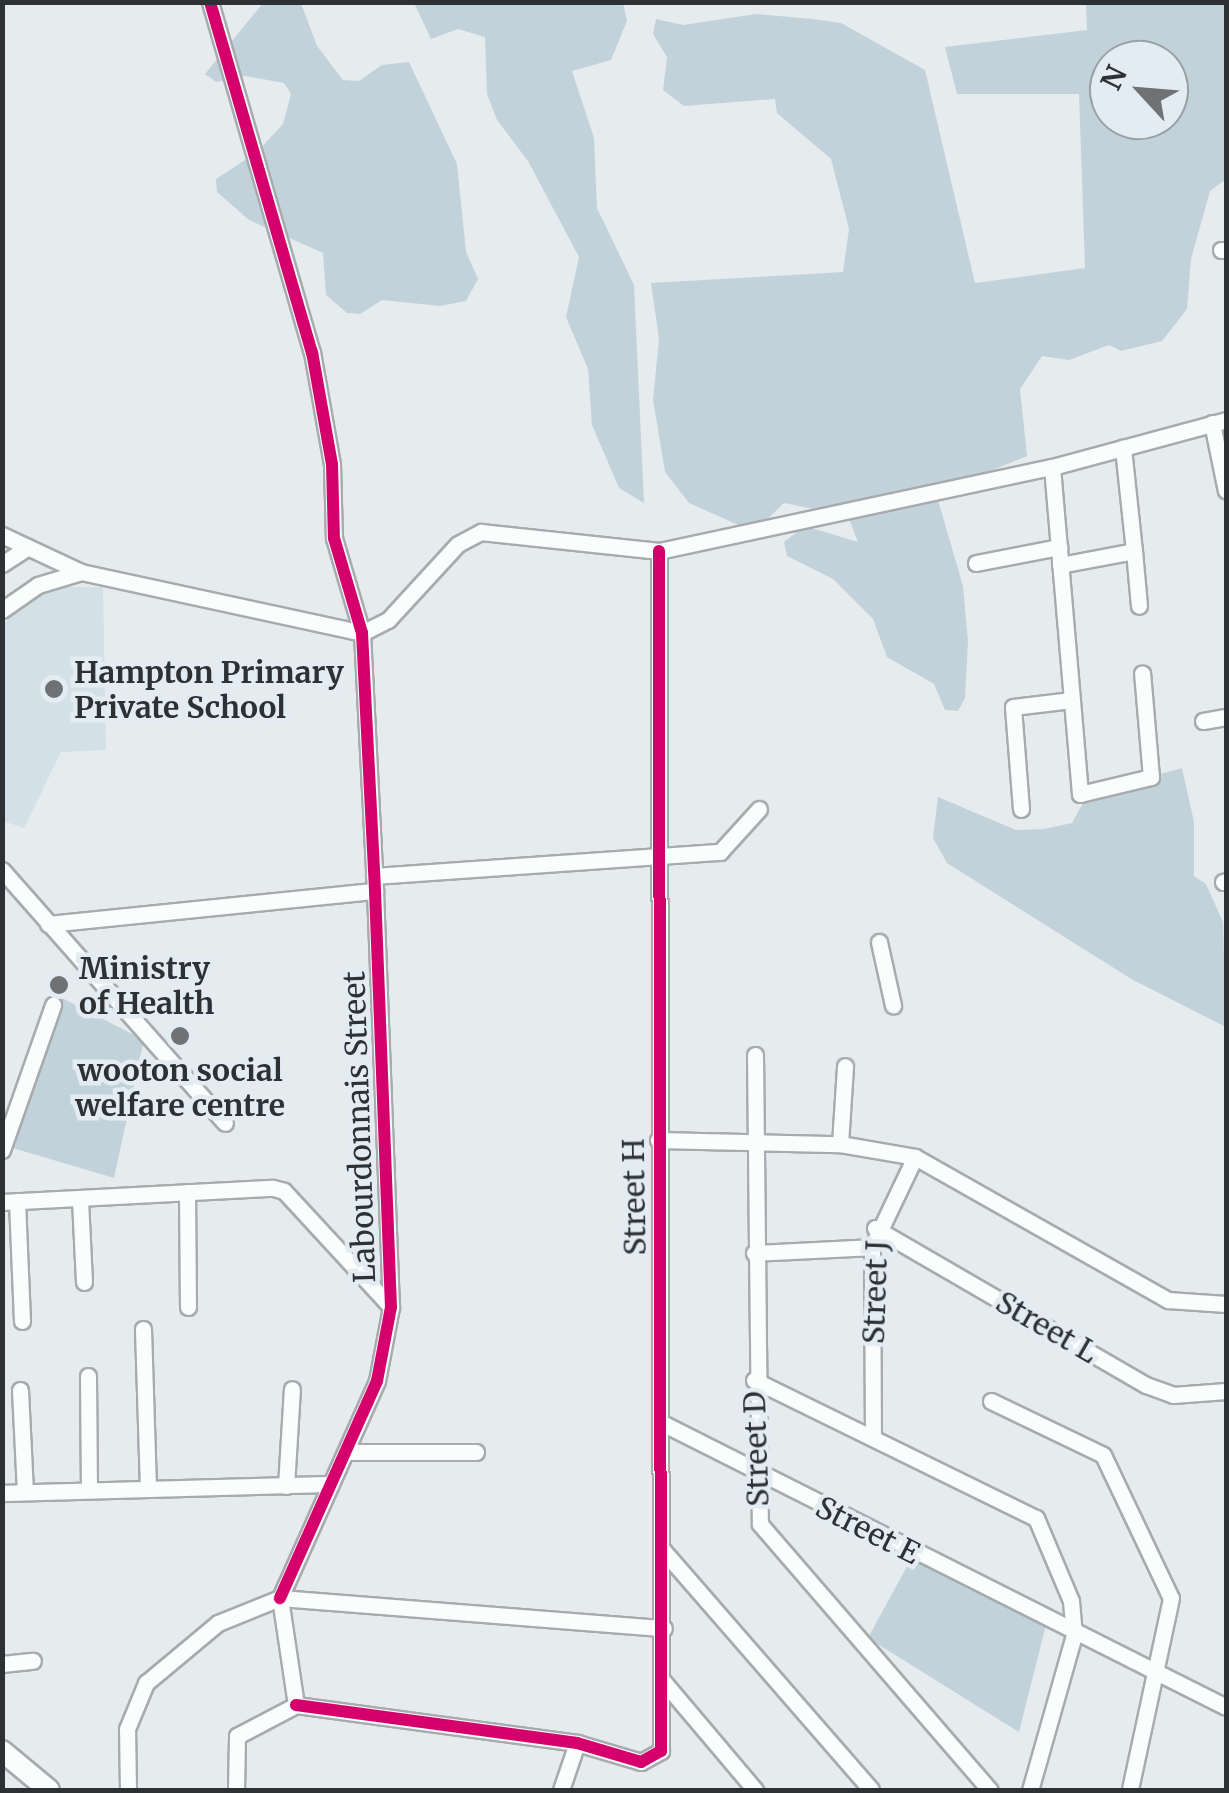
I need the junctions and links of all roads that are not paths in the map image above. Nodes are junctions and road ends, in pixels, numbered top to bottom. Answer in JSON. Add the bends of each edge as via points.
{"nodes":[{"id":1,"x":210,"y":2,"type":"edge"},
{"id":2,"x":1219,"y":421,"type":"edge"},
{"id":3,"x":1122,"y":448,"type":"junction"},
{"id":4,"x":1052,"y":466,"type":"junction"},
{"id":5,"x":1226,"y":491,"type":"edge"},
{"id":6,"x":2,"y":535,"type":"edge"},
{"id":7,"x":28,"y":547,"type":"junction"},
{"id":8,"x":1059,"y":548,"type":"junction"},
{"id":9,"x":659,"y":550,"type":"junction"},
{"id":10,"x":1134,"y":550,"type":"junction"},
{"id":11,"x":976,"y":563,"type":"dead end"},
{"id":12,"x":2,"y":564,"type":"edge"},
{"id":13,"x":1060,"y":565,"type":"junction"},
{"id":14,"x":82,"y":572,"type":"junction"},
{"id":15,"x":1139,"y":606,"type":"dead end"},
{"id":16,"x":2,"y":610,"type":"edge"},
{"id":17,"x":362,"y":633,"type":"junction"},
{"id":18,"x":1142,"y":673,"type":"dead end"},
{"id":19,"x":1072,"y":700,"type":"junction"},
{"id":20,"x":1226,"y":717,"type":"edge"},
{"id":21,"x":1203,"y":721,"type":"dead end"},
{"id":22,"x":1021,"y":809,"type":"dead end"},
{"id":23,"x":759,"y":810,"type":"dead end"},
{"id":24,"x":659,"y":856,"type":"junction"},
{"id":25,"x":2,"y":870,"type":"edge"},
{"id":26,"x":375,"y":884,"type":"junction"},
{"id":27,"x":48,"y":924,"type":"junction"},
{"id":28,"x":879,"y":942,"type":"dead end"},
{"id":29,"x":893,"y":1005,"type":"dead end"},
{"id":30,"x":53,"y":1006,"type":"dead end"},
{"id":31,"x":755,"y":1056,"type":"dead end"},
{"id":32,"x":845,"y":1066,"type":"dead end"},
{"id":33,"x":226,"y":1122,"type":"dead end"},
{"id":34,"x":658,"y":1140,"type":"junction"},
{"id":35,"x":753,"y":1141,"type":"junction"},
{"id":36,"x":840,"y":1144,"type":"junction"},
{"id":37,"x":2,"y":1150,"type":"edge"},
{"id":38,"x":914,"y":1157,"type":"junction"},
{"id":39,"x":187,"y":1192,"type":"junction"},
{"id":40,"x":80,"y":1200,"type":"junction"},
{"id":41,"x":10,"y":1202,"type":"edge"},
{"id":42,"x":875,"y":1228,"type":"junction"},
{"id":43,"x":872,"y":1247,"type":"junction"},
{"id":44,"x":754,"y":1253,"type":"junction"},
{"id":45,"x":84,"y":1282,"type":"dead end"},
{"id":46,"x":1226,"y":1304,"type":"edge"},
{"id":47,"x":391,"y":1306,"type":"junction"},
{"id":48,"x":188,"y":1307,"type":"dead end"},
{"id":49,"x":22,"y":1321,"type":"dead end"},
{"id":50,"x":143,"y":1329,"type":"dead end"},
{"id":51,"x":88,"y":1376,"type":"dead end"},
{"id":52,"x":754,"y":1380,"type":"junction"},
{"id":53,"x":292,"y":1388,"type":"dead end"},
{"id":54,"x":20,"y":1390,"type":"dead end"},
{"id":55,"x":1226,"y":1391,"type":"edge"},
{"id":56,"x":991,"y":1401,"type":"dead end"},
{"id":57,"x":662,"y":1423,"type":"junction"},
{"id":58,"x":873,"y":1438,"type":"junction"},
{"id":59,"x":348,"y":1452,"type":"junction"},
{"id":60,"x":476,"y":1452,"type":"dead end"},
{"id":61,"x":755,"y":1472,"type":"junction"},
{"id":62,"x":329,"y":1484,"type":"junction"},
{"id":63,"x":286,"y":1486,"type":"junction"},
{"id":64,"x":148,"y":1489,"type":"junction"},
{"id":65,"x":89,"y":1490,"type":"junction"},
{"id":66,"x":25,"y":1492,"type":"junction"},
{"id":67,"x":2,"y":1493,"type":"edge"},
{"id":68,"x":661,"y":1548,"type":"junction"},
{"id":69,"x":280,"y":1598,"type":"junction"},
{"id":70,"x":664,"y":1628,"type":"junction"},
{"id":71,"x":1074,"y":1635,"type":"junction"},
{"id":72,"x":32,"y":1661,"type":"dead end"},
{"id":73,"x":2,"y":1664,"type":"edge"},
{"id":74,"x":1160,"y":1672,"type":"junction"},
{"id":75,"x":663,"y":1681,"type":"junction"},
{"id":76,"x":296,"y":1705,"type":"junction"},
{"id":77,"x":1226,"y":1707,"type":"edge"},
{"id":78,"x":577,"y":1744,"type":"junction"},
{"id":79,"x":2,"y":1751,"type":"edge"},
{"id":80,"x":49,"y":1790,"type":"edge"},
{"id":81,"x":128,"y":1790,"type":"edge"},
{"id":82,"x":236,"y":1790,"type":"edge"},
{"id":83,"x":561,"y":1790,"type":"edge"},
{"id":84,"x":755,"y":1790,"type":"edge"},
{"id":85,"x":869,"y":1790,"type":"edge"},
{"id":86,"x":990,"y":1790,"type":"edge"},
{"id":87,"x":1030,"y":1790,"type":"edge"},
{"id":88,"x":1130,"y":1790,"type":"edge"}],
"edges":[{"from":1,"to":17,"type":"street","name":"Labourdonnais Street","via":[[312,352],[332,464],[334,538]]},
{"from":2,"to":3,"type":"street"},
{"from":2,"to":5,"type":"street"},
{"from":3,"to":4,"type":"street"},
{"from":3,"to":10,"type":"street"},
{"from":4,"to":8,"type":"street"},
{"from":4,"to":9,"type":"street"},
{"from":6,"to":7,"type":"street"},
{"from":7,"to":12,"type":"street"},
{"from":7,"to":14,"type":"street"},
{"from":8,"to":11,"type":"street"},
{"from":8,"to":13,"type":"street"},
{"from":9,"to":17,"type":"street","via":[[481,532],[458,544],[388,620]]},
{"from":9,"to":24,"type":"street","name":"Street H"},
{"from":10,"to":13,"type":"street"},
{"from":10,"to":15,"type":"street"},
{"from":13,"to":19,"type":"street"},
{"from":14,"to":16,"type":"street","via":[[38,585]]},
{"from":14,"to":17,"type":"street"},
{"from":17,"to":26,"type":"street","name":"Labourdonnais Street"},
{"from":18,"to":19,"type":"street","via":[[1151,777],[1080,794]]},
{"from":19,"to":22,"type":"street","via":[[1013,707]]},
{"from":20,"to":21,"type":"street"},
{"from":23,"to":24,"type":"street","via":[[720,852]]},
{"from":24,"to":26,"type":"street"},
{"from":24,"to":34,"type":"street","name":"Street H"},
{"from":25,"to":27,"type":"street"},
{"from":26,"to":27,"type":"street"},
{"from":26,"to":47,"type":"street","name":"Labourdonnais Street"},
{"from":27,"to":33,"type":"street"},
{"from":28,"to":29,"type":"street"},
{"from":30,"to":37,"type":"street"},
{"from":31,"to":35,"type":"street","name":"Street D"},
{"from":32,"to":36,"type":"street"},
{"from":34,"to":35,"type":"street"},
{"from":34,"to":57,"type":"street","name":"Street H"},
{"from":35,"to":36,"type":"street"},
{"from":35,"to":44,"type":"street","name":"Street D"},
{"from":36,"to":38,"type":"street"},
{"from":38,"to":42,"type":"street","name":"Street J"},
{"from":38,"to":46,"type":"street","via":[[1168,1300]]},
{"from":39,"to":40,"type":"street"},
{"from":39,"to":47,"type":"street","via":[[284,1191]]},
{"from":39,"to":48,"type":"street"},
{"from":40,"to":41,"type":"street"},
{"from":40,"to":45,"type":"street"},
{"from":41,"to":49,"type":"street"},
{"from":42,"to":43,"type":"street","name":"Street J"},
{"from":42,"to":55,"type":"street","name":"Street L","via":[[1146,1385],[1173,1395]]},
{"from":43,"to":44,"type":"street"},
{"from":43,"to":58,"type":"street","name":"Street J"},
{"from":44,"to":52,"type":"street","name":"Street D"},
{"from":47,"to":59,"type":"street","name":"Labourdonnais Street","via":[[377,1381]]},
{"from":50,"to":64,"type":"street"},
{"from":51,"to":65,"type":"street"},
{"from":52,"to":58,"type":"street"},
{"from":52,"to":61,"type":"street","name":"Street D"},
{"from":53,"to":63,"type":"street"},
{"from":54,"to":66,"type":"street"},
{"from":56,"to":74,"type":"street","via":[[1103,1455],[1113,1470],[1170,1598]]},
{"from":57,"to":61,"type":"street","name":"Street E"},
{"from":57,"to":68,"type":"street","name":"Street H"},
{"from":58,"to":71,"type":"street","via":[[1036,1518],[1071,1601]]},
{"from":59,"to":60,"type":"street"},
{"from":59,"to":62,"type":"street","name":"Labourdonnais Street"},
{"from":61,"to":71,"type":"street","name":"Street E"},
{"from":61,"to":86,"type":"street","name":"Street D","via":[[760,1524]]},
{"from":62,"to":63,"type":"street"},
{"from":62,"to":69,"type":"street","name":"Labourdonnais Street"},
{"from":63,"to":64,"type":"street"},
{"from":64,"to":65,"type":"street"},
{"from":65,"to":66,"type":"street"},
{"from":66,"to":67,"type":"street"},
{"from":68,"to":70,"type":"street","name":"Street H"},
{"from":68,"to":85,"type":"street"},
{"from":69,"to":70,"type":"street"},
{"from":69,"to":76,"type":"street"},
{"from":69,"to":81,"type":"street","via":[[218,1623],[146,1683],[126,1729]]},
{"from":70,"to":75,"type":"street","name":"Street H"},
{"from":71,"to":74,"type":"street","name":"Street E"},
{"from":71,"to":87,"type":"street"},
{"from":72,"to":73,"type":"street"},
{"from":74,"to":77,"type":"street","name":"Street E"},
{"from":74,"to":88,"type":"street"},
{"from":75,"to":78,"type":"street","name":"Street H","via":[[662,1752],[654,1759],[641,1762]]},
{"from":75,"to":84,"type":"street"},
{"from":76,"to":78,"type":"street"},
{"from":76,"to":82,"type":"street","via":[[238,1736]]},
{"from":78,"to":83,"type":"street"},
{"from":79,"to":80,"type":"main road"}]}
